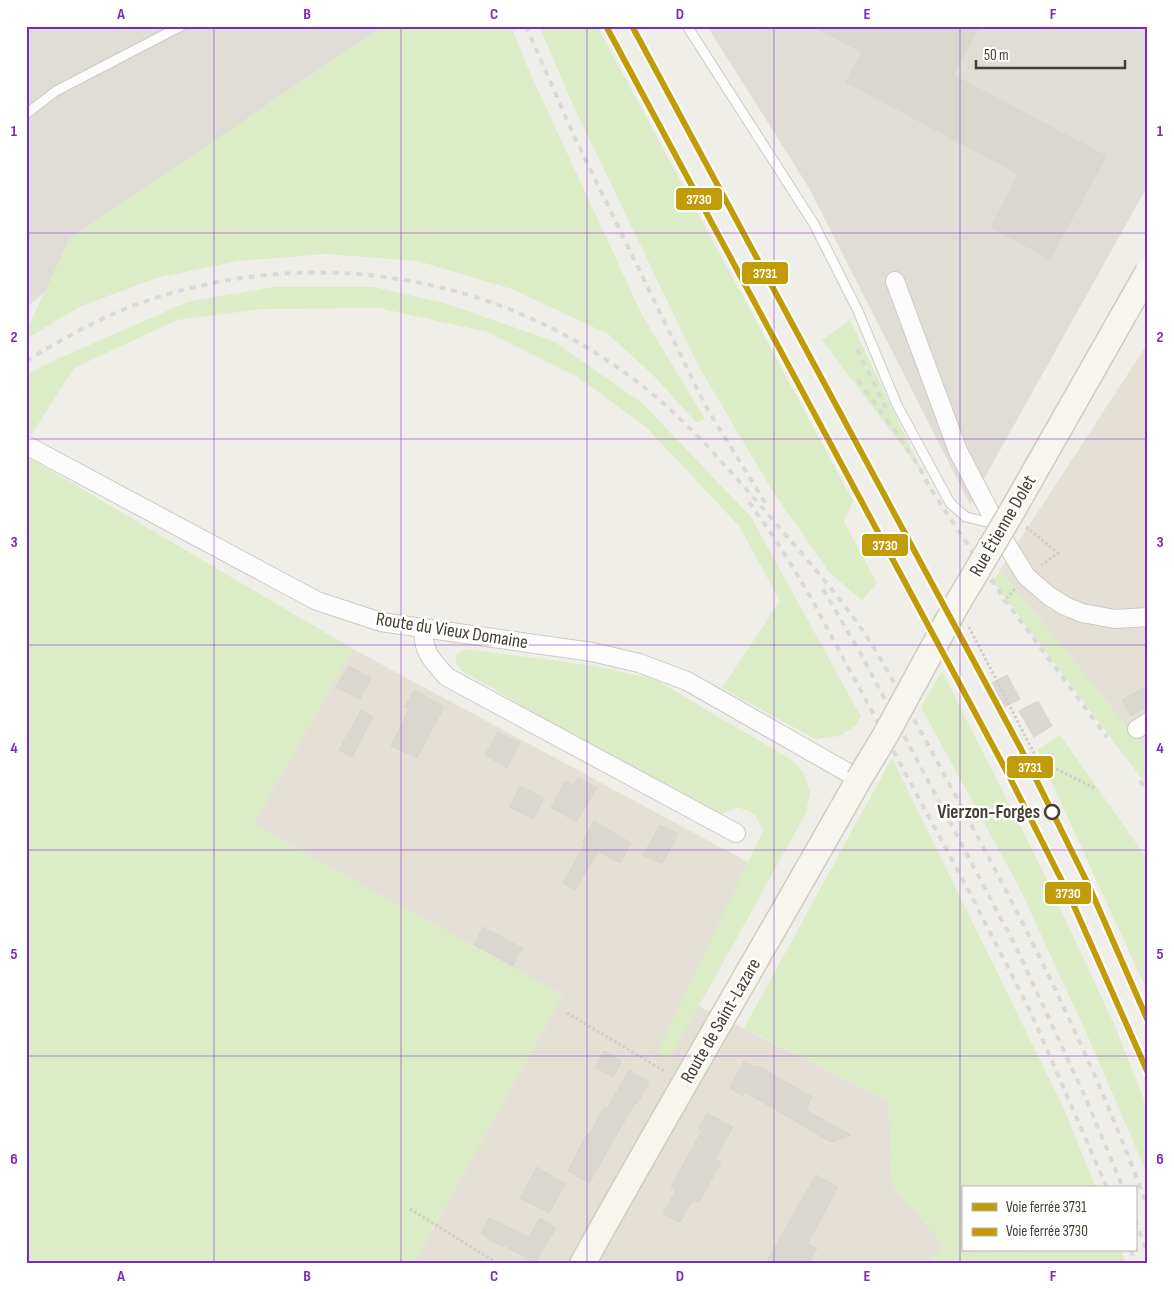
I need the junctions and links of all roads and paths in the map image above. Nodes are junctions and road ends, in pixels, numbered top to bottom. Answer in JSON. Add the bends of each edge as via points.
{"nodes":[{"id":1,"x":181,"y":26,"type":"edge"},
{"id":2,"x":687,"y":26,"type":"edge"},
{"id":3,"x":26,"y":114,"type":"edge"},
{"id":4,"x":1148,"y":272,"type":"edge"},
{"id":5,"x":895,"y":281,"type":"dead end"},
{"id":6,"x":26,"y":445,"type":"edge"},
{"id":7,"x":1003,"y":519,"type":"junction"},
{"id":8,"x":1058,"y":553,"type":"dead end"},
{"id":9,"x":957,"y":604,"type":"junction"},
{"id":10,"x":1148,"y":616,"type":"edge"},
{"id":11,"x":424,"y":628,"type":"junction"},
{"id":12,"x":858,"y":779,"type":"junction"},
{"id":13,"x":1096,"y":789,"type":"dead end"},
{"id":14,"x":736,"y":833,"type":"dead end"},
{"id":15,"x":567,"y":1013,"type":"dead end"},
{"id":16,"x":684,"y":1082,"type":"junction"},
{"id":17,"x":410,"y":1209,"type":"dead end"},
{"id":18,"x":496,"y":1263,"type":"edge"},
{"id":19,"x":583,"y":1263,"type":"edge"}],
"edges":[{"from":1,"to":3,"type":"lane","via":[[56,91]]},
{"from":2,"to":7,"type":"lane","via":[[814,224],[858,311],[897,405],[950,504],[966,517]]},
{"from":4,"to":7,"type":"main road","name":"Rue Étienne Dolet","bridge":true},
{"from":5,"to":7,"type":"street","via":[[958,451]]},
{"from":6,"to":11,"type":"street","name":"Route du Vieux Domaine","via":[[316,601],[380,622]]},
{"from":7,"to":8,"type":"path"},
{"from":7,"to":9,"type":"main road","name":"Rue Étienne Dolet","bridge":true},
{"from":7,"to":10,"type":"street","via":[[1026,576],[1049,596],[1082,613],[1115,620]]},
{"from":9,"to":12,"type":"main road","name":"Rue Étienne Dolet","bridge":true},
{"from":9,"to":13,"type":"path","via":[[1037,759]]},
{"from":11,"to":12,"type":"street","name":"Route du Vieux Domaine","via":[[592,652],[639,663],[687,681]]},
{"from":11,"to":14,"type":"street","via":[[422,639],[429,658],[447,677]]},
{"from":12,"to":16,"type":"main road","name":"Route de Saint-Lazare","via":[[778,924]]},
{"from":15,"to":16,"type":"path"},
{"from":16,"to":19,"type":"main road","name":"Route de Saint-Lazare"},
{"from":17,"to":18,"type":"path"}]}
